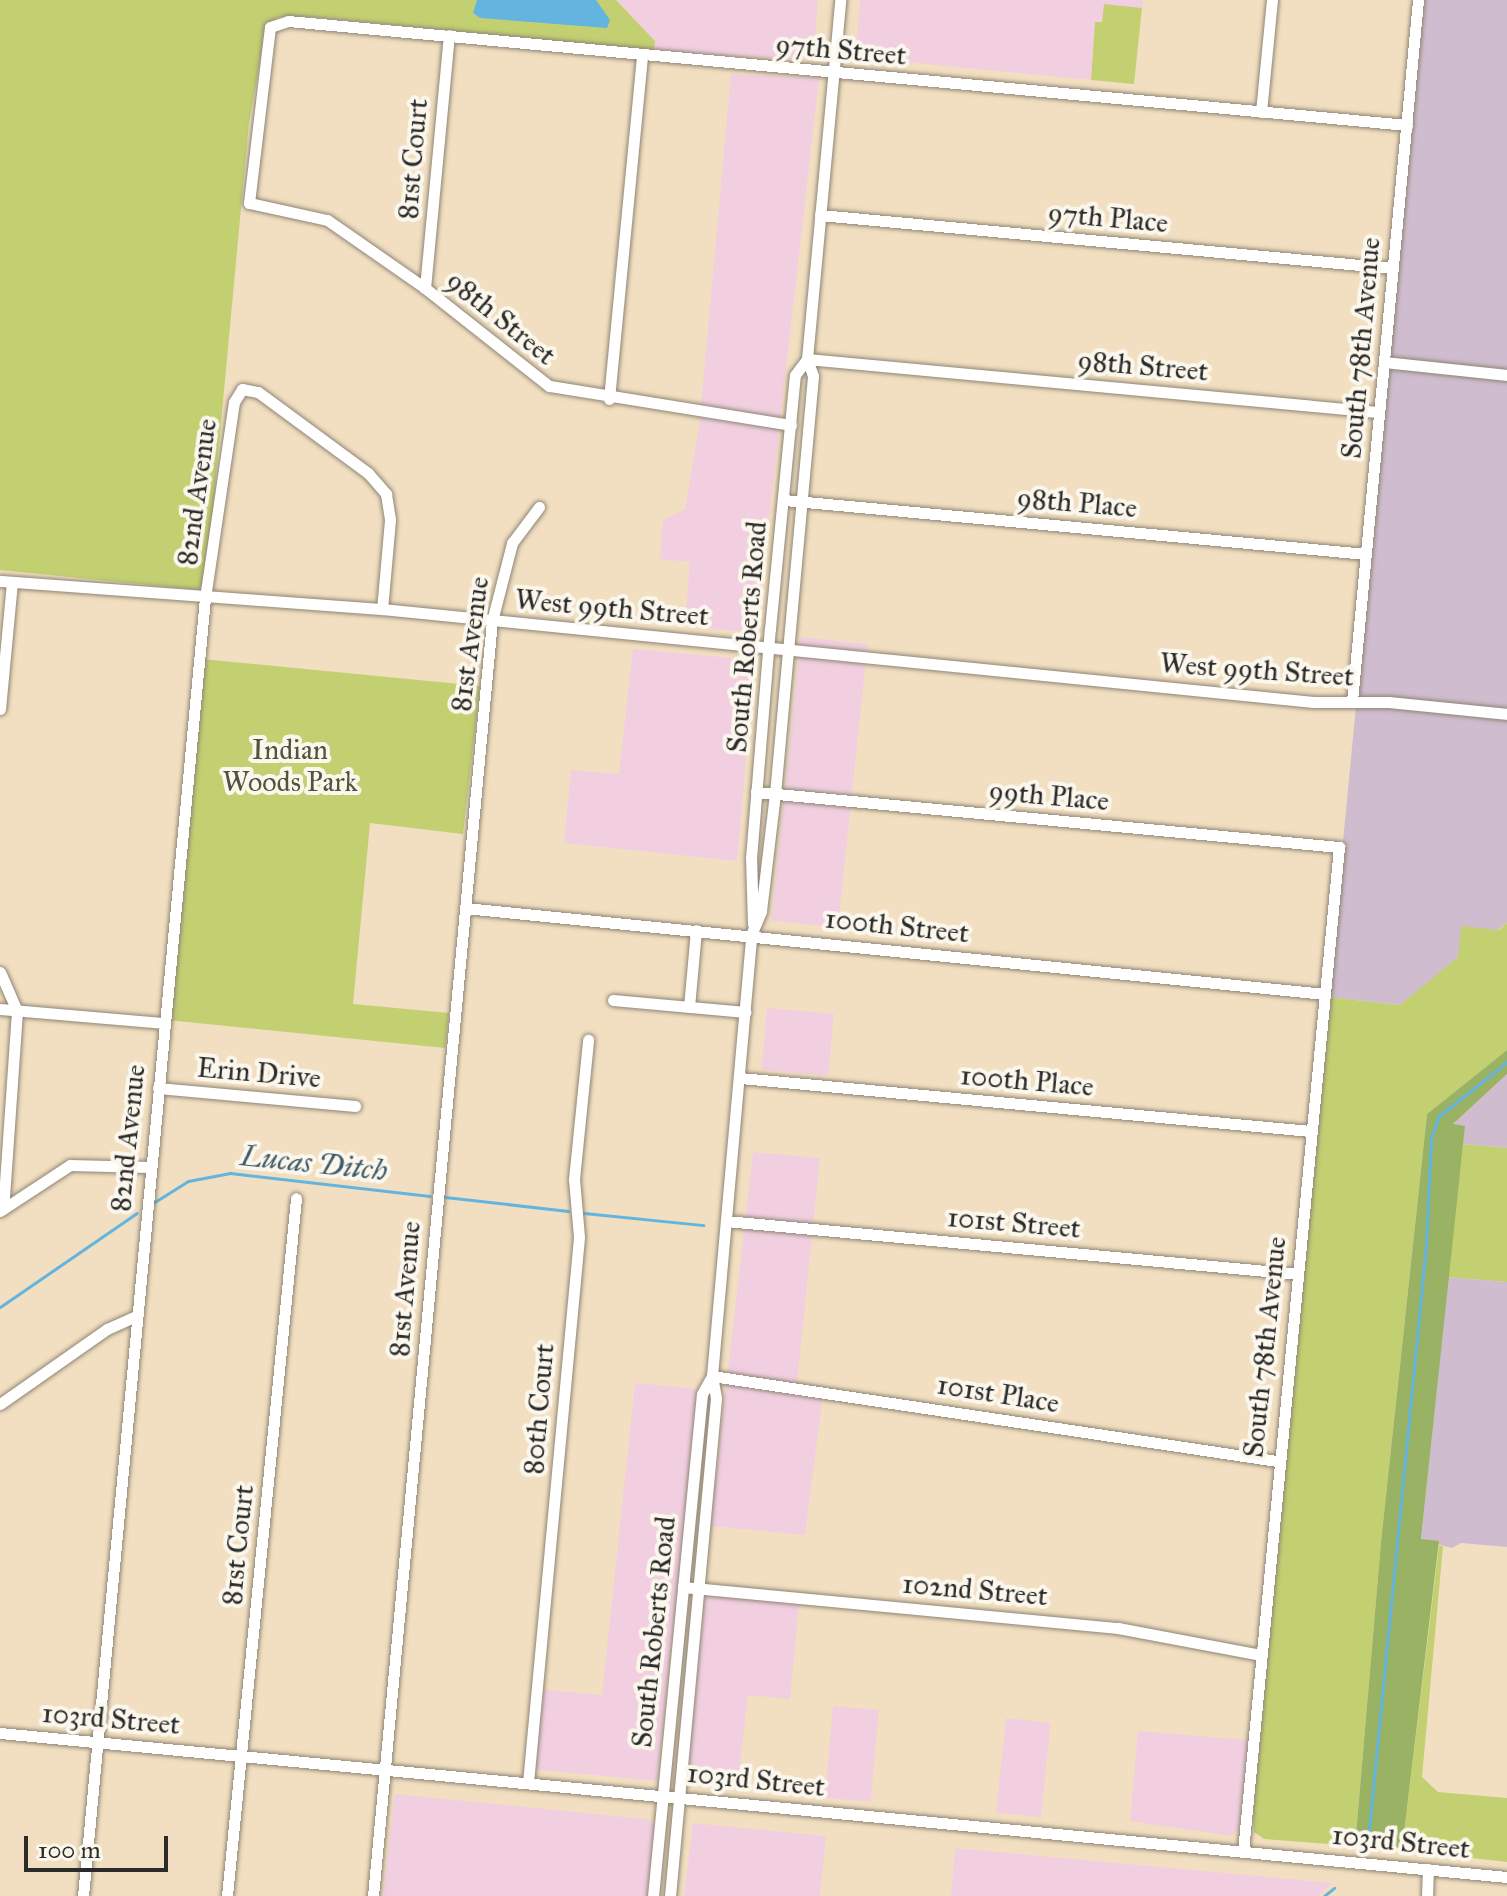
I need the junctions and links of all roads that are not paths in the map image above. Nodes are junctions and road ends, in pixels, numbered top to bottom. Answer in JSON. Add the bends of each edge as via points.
{"nodes":[{"id":1,"x":840,"y":0,"type":"edge"},
{"id":2,"x":1272,"y":0,"type":"edge"},
{"id":3,"x":1418,"y":0,"type":"edge"},
{"id":4,"x":449,"y":35,"type":"junction"},
{"id":5,"x":642,"y":55,"type":"junction"},
{"id":6,"x":833,"y":72,"type":"junction"},
{"id":7,"x":1261,"y":112,"type":"junction"},
{"id":8,"x":1407,"y":125,"type":"junction"},
{"id":9,"x":249,"y":203,"type":"joint"},
{"id":10,"x":820,"y":215,"type":"junction"},
{"id":11,"x":1392,"y":268,"type":"junction"},
{"id":12,"x":425,"y":288,"type":"junction"},
{"id":13,"x":807,"y":359,"type":"junction"},
{"id":14,"x":1384,"y":362,"type":"junction"},
{"id":15,"x":1507,"y":375,"type":"edge"},
{"id":16,"x":609,"y":399,"type":"junction"},
{"id":17,"x":1378,"y":412,"type":"junction"},
{"id":18,"x":791,"y":425,"type":"junction"},
{"id":19,"x":784,"y":500,"type":"junction"},
{"id":20,"x":801,"y":502,"type":"junction"},
{"id":21,"x":539,"y":507,"type":"dead end"},
{"id":22,"x":1366,"y":554,"type":"junction"},
{"id":23,"x":6,"y":582,"type":"edge"},
{"id":24,"x":205,"y":598,"type":"junction"},
{"id":25,"x":382,"y":609,"type":"junction"},
{"id":26,"x":492,"y":621,"type":"junction"},
{"id":27,"x":769,"y":647,"type":"junction"},
{"id":28,"x":787,"y":649,"type":"junction"},
{"id":29,"x":1352,"y":701,"type":"junction"},
{"id":30,"x":0,"y":709,"type":"edge"},
{"id":31,"x":1507,"y":714,"type":"edge"},
{"id":32,"x":756,"y":792,"type":"junction"},
{"id":33,"x":775,"y":794,"type":"junction"},
{"id":34,"x":1339,"y":847,"type":"joint"},
{"id":35,"x":465,"y":908,"type":"junction"},
{"id":36,"x":752,"y":929,"type":"junction"},
{"id":37,"x":696,"y":930,"type":"junction"},
{"id":38,"x":0,"y":972,"type":"edge"},
{"id":39,"x":1325,"y":994,"type":"junction"},
{"id":40,"x":613,"y":1000,"type":"dead end"},
{"id":41,"x":689,"y":1007,"type":"junction"},
{"id":42,"x":0,"y":1009,"type":"edge"},
{"id":43,"x":17,"y":1011,"type":"junction"},
{"id":44,"x":745,"y":1012,"type":"junction"},
{"id":45,"x":162,"y":1023,"type":"junction"},
{"id":46,"x":588,"y":1040,"type":"dead end"},
{"id":47,"x":740,"y":1078,"type":"junction"},
{"id":48,"x":158,"y":1088,"type":"junction"},
{"id":49,"x":355,"y":1106,"type":"dead end"},
{"id":50,"x":1310,"y":1131,"type":"junction"},
{"id":51,"x":149,"y":1167,"type":"junction"},
{"id":52,"x":296,"y":1198,"type":"dead end"},
{"id":53,"x":1,"y":1210,"type":"edge"},
{"id":54,"x":726,"y":1221,"type":"junction"},
{"id":55,"x":1298,"y":1274,"type":"junction"},
{"id":56,"x":134,"y":1317,"type":"junction"},
{"id":57,"x":712,"y":1376,"type":"junction"},
{"id":58,"x":0,"y":1404,"type":"edge"},
{"id":59,"x":1277,"y":1461,"type":"junction"},
{"id":60,"x":683,"y":1587,"type":"junction"},
{"id":61,"x":698,"y":1588,"type":"junction"},
{"id":62,"x":1261,"y":1655,"type":"junction"},
{"id":63,"x":0,"y":1733,"type":"edge"},
{"id":64,"x":98,"y":1742,"type":"junction"},
{"id":65,"x":241,"y":1756,"type":"junction"},
{"id":66,"x":383,"y":1769,"type":"junction"},
{"id":67,"x":528,"y":1783,"type":"junction"},
{"id":68,"x":662,"y":1795,"type":"junction"},
{"id":69,"x":680,"y":1797,"type":"junction"},
{"id":70,"x":1243,"y":1851,"type":"junction"},
{"id":71,"x":1428,"y":1869,"type":"junction"},
{"id":72,"x":1507,"y":1877,"type":"edge"},
{"id":73,"x":83,"y":1896,"type":"edge"},
{"id":74,"x":227,"y":1896,"type":"edge"},
{"id":75,"x":373,"y":1896,"type":"edge"},
{"id":76,"x":653,"y":1896,"type":"edge"},
{"id":77,"x":670,"y":1896,"type":"edge"},
{"id":78,"x":1427,"y":1896,"type":"edge"}],
"edges":[{"from":1,"to":6,"type":"street","name":"South Roberts Road"},
{"from":2,"to":7,"type":"street"},
{"from":3,"to":8,"type":"street","name":"South 78th Avenue"},
{"from":4,"to":5,"type":"street","name":"97th Street"},
{"from":4,"to":9,"type":"street","name":"97th Street","via":[[273,24]]},
{"from":4,"to":12,"type":"street","name":"81st Court"},
{"from":5,"to":6,"type":"street","name":"97th Street"},
{"from":5,"to":16,"type":"street"},
{"from":6,"to":7,"type":"street","name":"97th Street"},
{"from":6,"to":10,"type":"street","name":"South Roberts Road"},
{"from":7,"to":8,"type":"street","name":"97th Street"},
{"from":8,"to":11,"type":"street","name":"South 78th Avenue"},
{"from":9,"to":12,"type":"street","name":"98th Street","via":[[327,220]]},
{"from":10,"to":11,"type":"street","name":"97th Place"},
{"from":10,"to":13,"type":"street","name":"South Roberts Road"},
{"from":11,"to":14,"type":"street","name":"South 78th Avenue"},
{"from":12,"to":16,"type":"street","name":"98th Street","via":[[540,382]]},
{"from":13,"to":17,"type":"street","name":"98th Street"},
{"from":13,"to":18,"type":"street","name":"South Roberts Road","via":[[795,375]]},
{"from":13,"to":20,"type":"street","name":"South Roberts Road","via":[[813,376]]},
{"from":14,"to":15,"type":"street"},
{"from":14,"to":17,"type":"street","name":"South 78th Avenue"},
{"from":16,"to":18,"type":"street","name":"98th Street"},
{"from":17,"to":22,"type":"street","name":"South 78th Avenue"},
{"from":18,"to":19,"type":"street","name":"South Roberts Road"},
{"from":19,"to":20,"type":"street","name":"98th Place"},
{"from":19,"to":27,"type":"street","name":"South Roberts Road"},
{"from":20,"to":22,"type":"street","name":"98th Place"},
{"from":20,"to":28,"type":"street","name":"South Roberts Road"},
{"from":21,"to":26,"type":"street","name":"81st Avenue","via":[[512,543]]},
{"from":22,"to":29,"type":"street","name":"South 78th Avenue"},
{"from":23,"to":24,"type":"street","name":"West 99th Street"},
{"from":23,"to":30,"type":"street"},
{"from":24,"to":25,"type":"street","name":"West 99th Street"},
{"from":24,"to":25,"type":"street","name":"82nd Avenue","via":[[234,402],[242,389],[258,392],[368,473],[386,494],[390,520]]},
{"from":24,"to":45,"type":"street","name":"82nd Avenue"},
{"from":25,"to":26,"type":"street","name":"West 99th Street"},
{"from":26,"to":27,"type":"street","name":"West 99th Street"},
{"from":26,"to":35,"type":"street","name":"81st Avenue"},
{"from":27,"to":28,"type":"street","name":"West 99th Street"},
{"from":27,"to":32,"type":"street","name":"South Roberts Road"},
{"from":28,"to":29,"type":"street","name":"West 99th Street"},
{"from":28,"to":33,"type":"street","name":"South Roberts Road"},
{"from":29,"to":31,"type":"street","name":"West 99th Street"},
{"from":32,"to":33,"type":"street","name":"99th Place"},
{"from":32,"to":36,"type":"street","name":"South Roberts Road"},
{"from":33,"to":34,"type":"street","name":"99th Place"},
{"from":33,"to":36,"type":"street","name":"South Roberts Road","via":[[761,911]]},
{"from":34,"to":39,"type":"street","name":"South 78th Avenue"},
{"from":35,"to":37,"type":"street","name":"100th Street"},
{"from":35,"to":66,"type":"street","name":"81st Avenue"},
{"from":36,"to":37,"type":"street","name":"100th Street"},
{"from":36,"to":39,"type":"street","name":"100th Street"},
{"from":36,"to":44,"type":"street","name":"South Roberts Road"},
{"from":37,"to":41,"type":"street"},
{"from":38,"to":43,"type":"street"},
{"from":39,"to":50,"type":"street","name":"South 78th Avenue"},
{"from":40,"to":41,"type":"street"},
{"from":41,"to":44,"type":"street"},
{"from":42,"to":43,"type":"street"},
{"from":43,"to":45,"type":"street"},
{"from":43,"to":53,"type":"street"},
{"from":44,"to":47,"type":"street","name":"South Roberts Road"},
{"from":45,"to":48,"type":"street","name":"82nd Avenue"},
{"from":46,"to":67,"type":"street","name":"80th Court","via":[[574,1179],[579,1237]]},
{"from":47,"to":50,"type":"street","name":"100th Place"},
{"from":47,"to":54,"type":"street","name":"South Roberts Road"},
{"from":48,"to":49,"type":"street","name":"Erin Drive"},
{"from":48,"to":51,"type":"street","name":"82nd Avenue"},
{"from":50,"to":55,"type":"street","name":"South 78th Avenue"},
{"from":51,"to":53,"type":"street","via":[[70,1165]]},
{"from":51,"to":56,"type":"street","name":"82nd Avenue"},
{"from":52,"to":65,"type":"street","name":"81st Court"},
{"from":54,"to":55,"type":"street","name":"101st Street"},
{"from":54,"to":57,"type":"street","name":"South Roberts Road"},
{"from":55,"to":59,"type":"street","name":"South 78th Avenue"},
{"from":56,"to":58,"type":"street","via":[[107,1329]]},
{"from":56,"to":64,"type":"street","name":"82nd Avenue"},
{"from":57,"to":59,"type":"street","name":"101st Place"},
{"from":57,"to":60,"type":"street","name":"South Roberts Road","via":[[702,1394]]},
{"from":57,"to":61,"type":"street","name":"South Roberts Road","via":[[716,1398]]},
{"from":59,"to":62,"type":"street","name":"South 78th Avenue"},
{"from":60,"to":61,"type":"street","name":"102nd Street"},
{"from":60,"to":68,"type":"street","name":"South Roberts Road"},
{"from":61,"to":62,"type":"street","name":"102nd Street","via":[[1132,1629]]},
{"from":61,"to":69,"type":"street","name":"South Roberts Road"},
{"from":62,"to":70,"type":"street","name":"South 78th Avenue"},
{"from":63,"to":64,"type":"street","name":"103rd Street"},
{"from":64,"to":65,"type":"street","name":"103rd Street"},
{"from":64,"to":73,"type":"street","name":"82nd Avenue"},
{"from":65,"to":66,"type":"street","name":"103rd Street"},
{"from":65,"to":74,"type":"street","name":"81st Court"},
{"from":66,"to":67,"type":"street","name":"103rd Street"},
{"from":66,"to":75,"type":"street","name":"81st Avenue"},
{"from":67,"to":68,"type":"street","name":"103rd Street"},
{"from":68,"to":69,"type":"street","name":"103rd Street"},
{"from":68,"to":76,"type":"street","name":"South Roberts Road"},
{"from":69,"to":70,"type":"street","name":"103rd Street"},
{"from":69,"to":77,"type":"street","name":"South Roberts Road"},
{"from":70,"to":71,"type":"street","name":"103rd Street"},
{"from":71,"to":72,"type":"street","name":"103rd Street"},
{"from":71,"to":78,"type":"street"}]}
